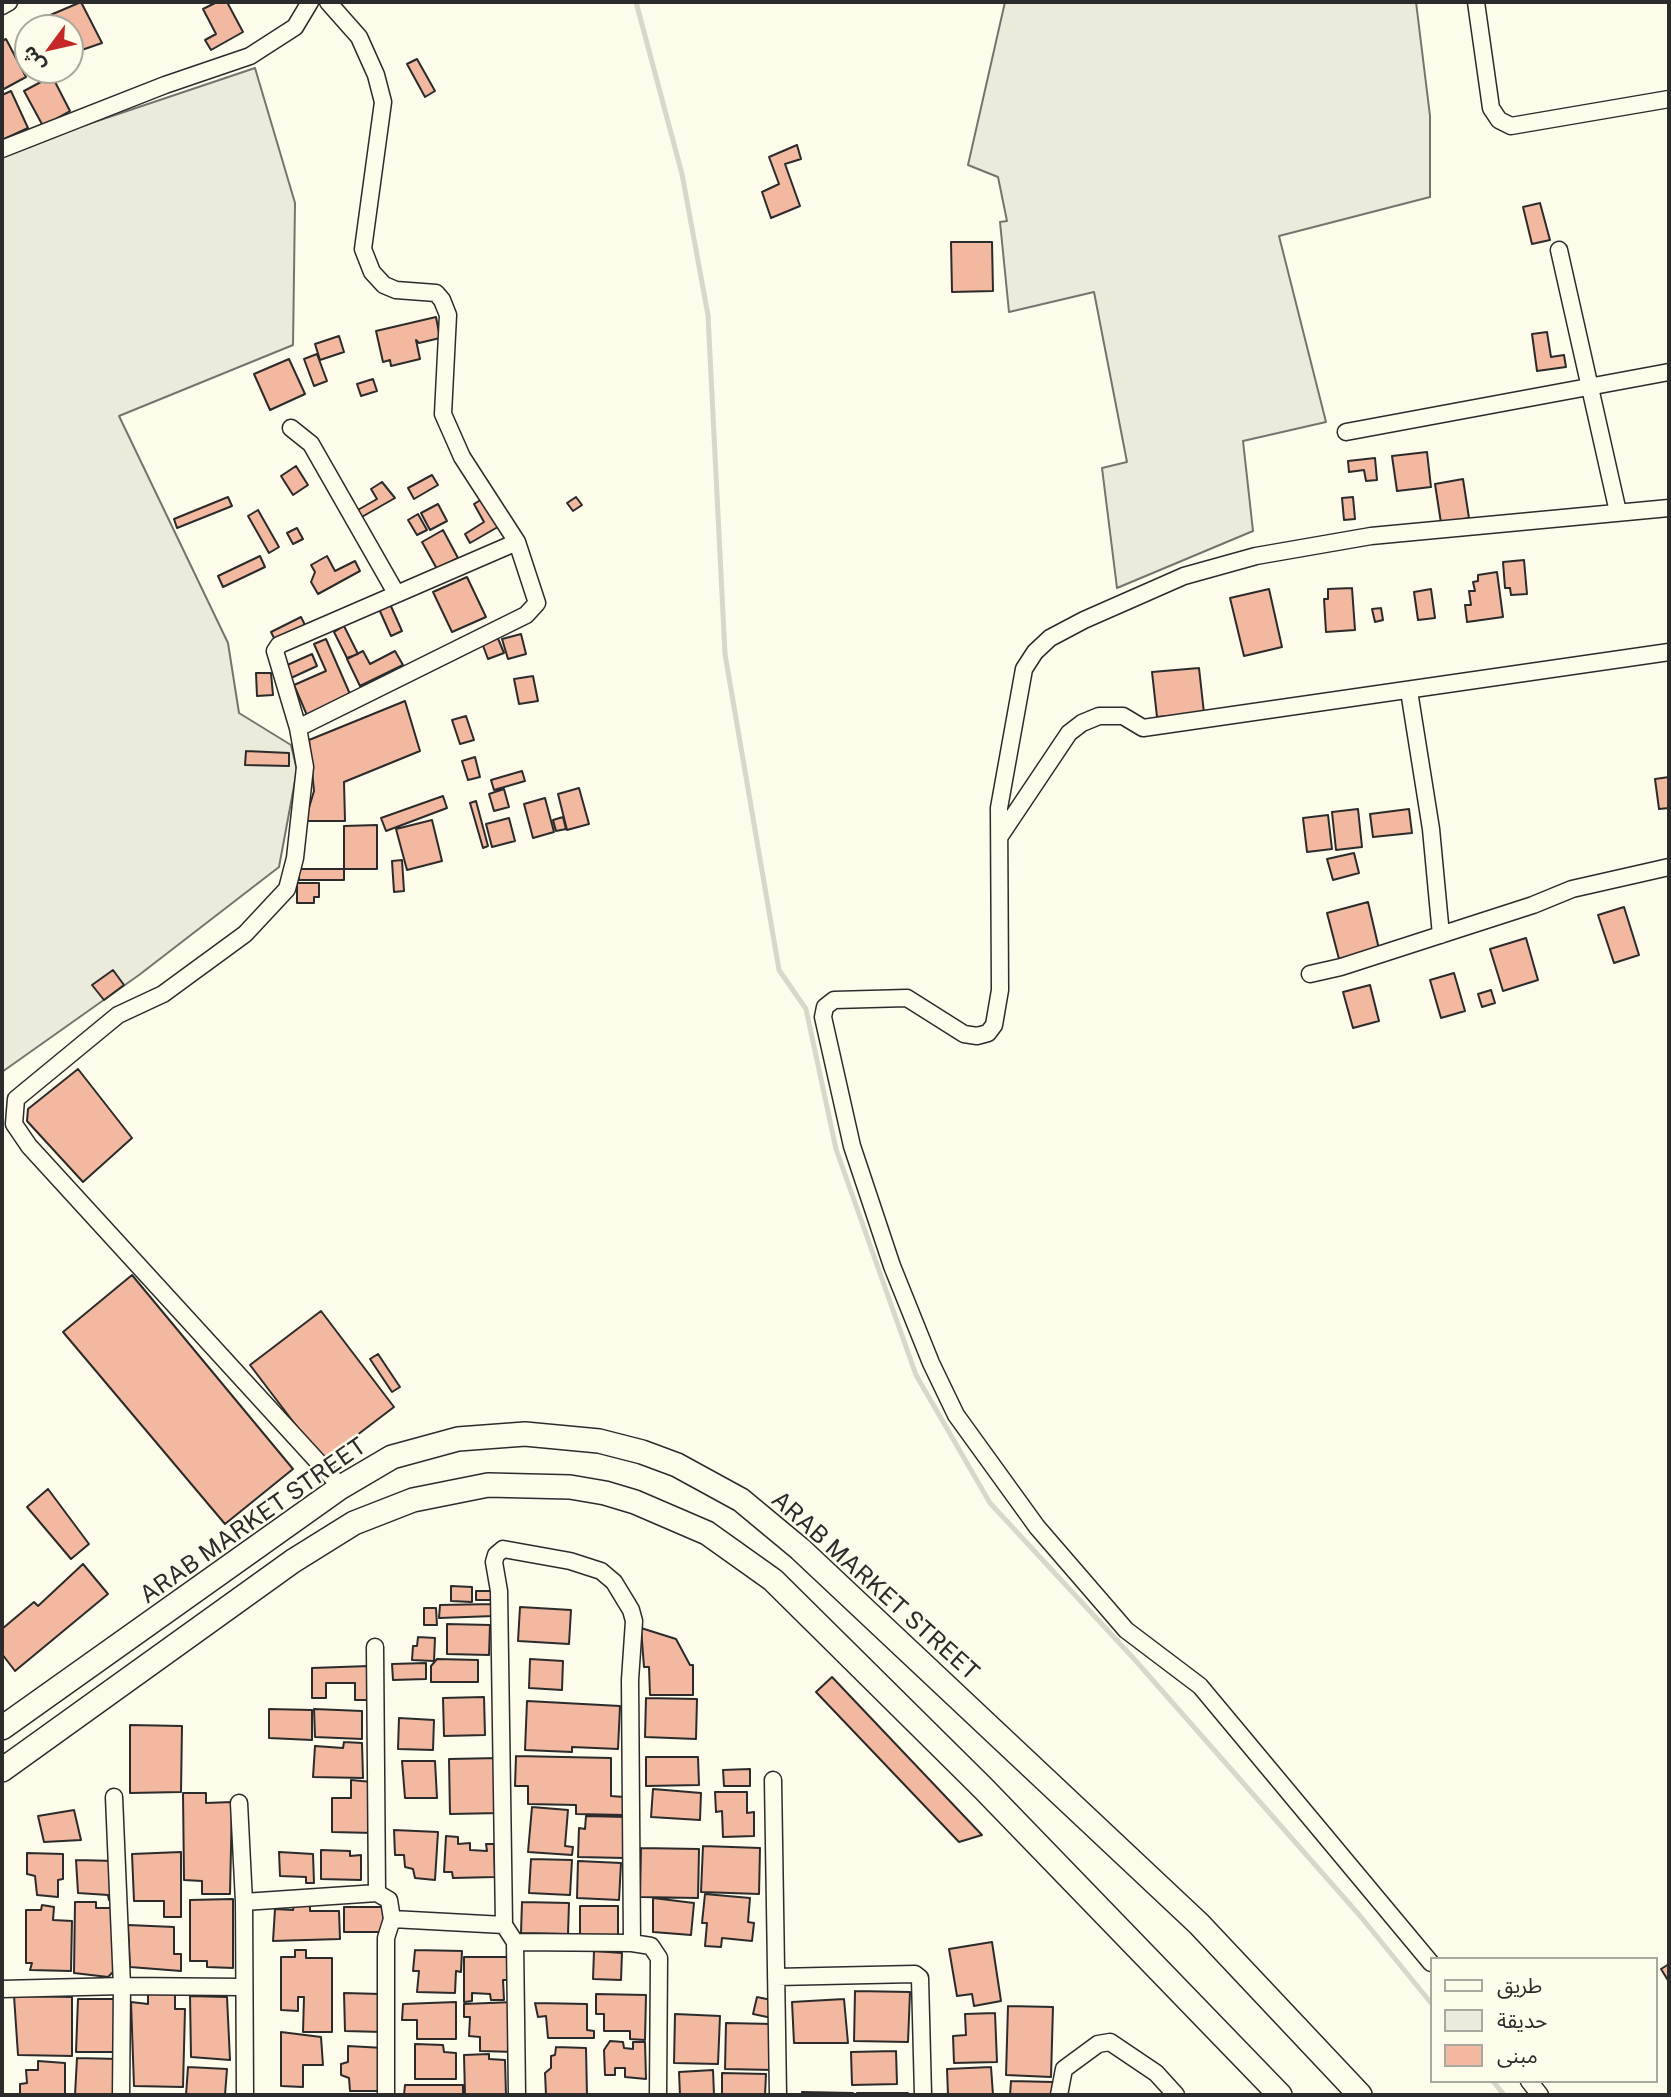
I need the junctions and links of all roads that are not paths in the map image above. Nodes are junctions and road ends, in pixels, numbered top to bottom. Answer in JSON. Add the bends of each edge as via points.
{"nodes":[{"id":1,"x":9,"y":2,"type":"edge"},
{"id":2,"x":310,"y":2,"type":"edge"},
{"id":3,"x":328,"y":2,"type":"edge"},
{"id":4,"x":1476,"y":2,"type":"edge"},
{"id":5,"x":2,"y":6,"type":"edge"},
{"id":6,"x":1669,"y":99,"type":"edge"},
{"id":7,"x":2,"y":149,"type":"edge"},
{"id":8,"x":1559,"y":250,"type":"dead end"},
{"id":9,"x":1669,"y":372,"type":"edge"},
{"id":10,"x":1590,"y":385,"type":"junction"},
{"id":11,"x":291,"y":428,"type":"dead end"},
{"id":12,"x":1346,"y":432,"type":"dead end"},
{"id":13,"x":1669,"y":508,"type":"edge"},
{"id":14,"x":1618,"y":512,"type":"junction"},
{"id":15,"x":517,"y":542,"type":"junction"},
{"id":16,"x":396,"y":593,"type":"junction"},
{"id":17,"x":1669,"y":652,"type":"edge"},
{"id":18,"x":1409,"y":691,"type":"junction"},
{"id":19,"x":298,"y":728,"type":"junction"},
{"id":20,"x":1000,"y":836,"type":"junction"},
{"id":21,"x":1669,"y":867,"type":"edge"},
{"id":22,"x":1441,"y":935,"type":"junction"},
{"id":23,"x":1310,"y":974,"type":"dead end"},
{"id":24,"x":341,"y":1487,"type":"junction"},
{"id":25,"x":375,"y":1647,"type":"dead end"},
{"id":26,"x":2,"y":1728,"type":"edge"},
{"id":27,"x":2,"y":1770,"type":"edge"},
{"id":28,"x":774,"y":1780,"type":"dead end"},
{"id":29,"x":114,"y":1797,"type":"dead end"},
{"id":30,"x":239,"y":1803,"type":"dead end"},
{"id":31,"x":377,"y":1893,"type":"junction"},
{"id":32,"x":244,"y":1902,"type":"junction"},
{"id":33,"x":392,"y":1919,"type":"junction"},
{"id":34,"x":504,"y":1925,"type":"junction"},
{"id":35,"x":515,"y":1942,"type":"junction"},
{"id":36,"x":632,"y":1943,"type":"junction"},
{"id":37,"x":1430,"y":1962,"type":"edge"},
{"id":38,"x":776,"y":1978,"type":"junction"},
{"id":39,"x":122,"y":1986,"type":"junction"},
{"id":40,"x":243,"y":1987,"type":"junction"},
{"id":41,"x":2,"y":1989,"type":"edge"},
{"id":42,"x":121,"y":2095,"type":"edge"},
{"id":43,"x":245,"y":2095,"type":"edge"},
{"id":44,"x":386,"y":2095,"type":"edge"},
{"id":45,"x":517,"y":2095,"type":"edge"},
{"id":46,"x":658,"y":2095,"type":"edge"},
{"id":47,"x":778,"y":2095,"type":"edge"},
{"id":48,"x":923,"y":2095,"type":"edge"},
{"id":49,"x":1059,"y":2095,"type":"edge"},
{"id":50,"x":1177,"y":2095,"type":"edge"},
{"id":51,"x":1280,"y":2095,"type":"edge"},
{"id":52,"x":1360,"y":2095,"type":"edge"}],
"edges":[{"from":1,"to":5,"type":"street"},
{"from":2,"to":7,"type":"street","via":[[295,27],[250,56]]},
{"from":3,"to":15,"type":"street","via":[[359,37],[383,102],[363,249],[372,272],[384,285],[436,293],[442,300],[448,315],[443,414],[462,457]]},
{"from":4,"to":6,"type":"street","via":[[1491,108],[1499,120],[1511,126]]},
{"from":8,"to":10,"type":"street"},
{"from":9,"to":10,"type":"street"},
{"from":10,"to":12,"type":"street"},
{"from":10,"to":14,"type":"street"},
{"from":11,"to":16,"type":"street","via":[[311,444]]},
{"from":13,"to":14,"type":"street"},
{"from":14,"to":20,"type":"street","via":[[1371,536],[1256,556],[1184,576],[1084,620],[1050,638],[1024,669],[999,808]]},
{"from":15,"to":16,"type":"street"},
{"from":15,"to":19,"type":"street","via":[[537,603],[526,615]]},
{"from":16,"to":19,"type":"street","via":[[279,645],[275,651]]},
{"from":17,"to":18,"type":"street"},
{"from":18,"to":20,"type":"street","via":[[1143,728],[1123,716],[1099,716],[1069,733]]},
{"from":18,"to":22,"type":"street","via":[[1432,829]]},
{"from":19,"to":24,"type":"street","via":[[305,767],[287,889],[245,934],[163,994],[118,1015],[16,1099],[14,1124],[29,1146]]},
{"from":20,"to":37,"type":"street","via":[[1000,990],[994,1025],[988,1033],[964,1034],[907,998],[840,999],[825,1007],[823,1017],[852,1146],[892,1266],[956,1415],[1037,1527],[1126,1630],[1200,1686]]},
{"from":21,"to":22,"type":"street","via":[[1572,889]]},
{"from":22,"to":23,"type":"street"},
{"from":24,"to":26,"type":"main road","name":"ARAB MARKET STREET"},
{"from":24,"to":52,"type":"main road","name":"ARAB MARKET STREET","via":[[392,1457],[458,1439],[525,1434],[599,1441],[642,1452],[677,1465],[741,1500],[800,1549],[1199,1924]]},
{"from":25,"to":31,"type":"street"},
{"from":27,"to":51,"type":"main road","via":[[293,1561],[354,1523],[413,1500],[488,1485],[570,1487],[605,1493],[708,1533],[773,1580],[983,1788]]},
{"from":28,"to":38,"type":"street"},
{"from":29,"to":39,"type":"street"},
{"from":30,"to":32,"type":"street"},
{"from":31,"to":32,"type":"street"},
{"from":31,"to":33,"type":"street","via":[[388,1899]]},
{"from":32,"to":40,"type":"street"},
{"from":33,"to":34,"type":"street"},
{"from":33,"to":44,"type":"street","via":[[386,1938]]},
{"from":34,"to":35,"type":"street"},
{"from":34,"to":36,"type":"street","via":[[499,1591],[494,1562],[503,1549],[601,1571],[614,1581],[631,1610]]},
{"from":35,"to":36,"type":"street"},
{"from":35,"to":45,"type":"street"},
{"from":36,"to":46,"type":"street","via":[[651,1946],[659,1958]]},
{"from":38,"to":47,"type":"street"},
{"from":38,"to":48,"type":"street","via":[[915,1974],[919,1978]]},
{"from":39,"to":40,"type":"street"},
{"from":39,"to":41,"type":"street"},
{"from":39,"to":42,"type":"street"},
{"from":40,"to":43,"type":"street"},
{"from":49,"to":50,"type":"street","via":[[1064,2069],[1098,2044],[1110,2042],[1156,2073]]}]}
